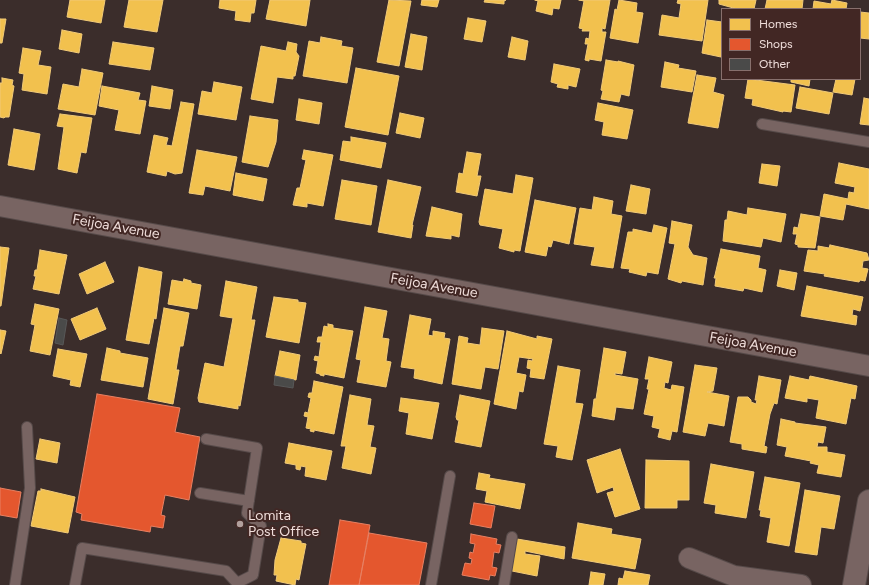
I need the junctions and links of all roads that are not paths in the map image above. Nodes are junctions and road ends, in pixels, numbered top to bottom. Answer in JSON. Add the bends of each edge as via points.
{"nodes":[{"id":1,"x":762,"y":124,"type":"dead end"},
{"id":2,"x":869,"y":142,"type":"edge"},
{"id":3,"x":0,"y":206,"type":"edge"},
{"id":4,"x":869,"y":366,"type":"edge"},
{"id":5,"x":26,"y":427,"type":"dead end"},
{"id":6,"x":206,"y":439,"type":"dead end"},
{"id":7,"x":450,"y":476,"type":"dead end"},
{"id":8,"x":200,"y":493,"type":"dead end"},
{"id":9,"x":249,"y":501,"type":"junction"},
{"id":10,"x":869,"y":501,"type":"edge"},
{"id":11,"x":512,"y":537,"type":"dead end"},
{"id":12,"x":689,"y":558,"type":"dead end"},
{"id":13,"x":237,"y":584,"type":"edge"},
{"id":14,"x":15,"y":585,"type":"edge"},
{"id":15,"x":75,"y":585,"type":"edge"},
{"id":16,"x":431,"y":585,"type":"edge"},
{"id":17,"x":504,"y":585,"type":"edge"},
{"id":18,"x":801,"y":585,"type":"edge"},
{"id":19,"x":854,"y":585,"type":"edge"}],
"edges":[{"from":1,"to":2,"type":"lane"},
{"from":3,"to":4,"type":"street","name":"Feijoa Avenue"},
{"from":5,"to":14,"type":"lane","via":[[30,488]]},
{"from":6,"to":9,"type":"lane","via":[[257,448]]},
{"from":7,"to":16,"type":"lane"},
{"from":8,"to":9,"type":"lane"},
{"from":9,"to":13,"type":"lane","via":[[247,513],[261,526],[253,575]]},
{"from":10,"to":19,"type":"street"},
{"from":11,"to":17,"type":"lane"},
{"from":12,"to":18,"type":"street","via":[[734,576]]},
{"from":13,"to":15,"type":"lane","via":[[226,572],[82,548]]}]}
